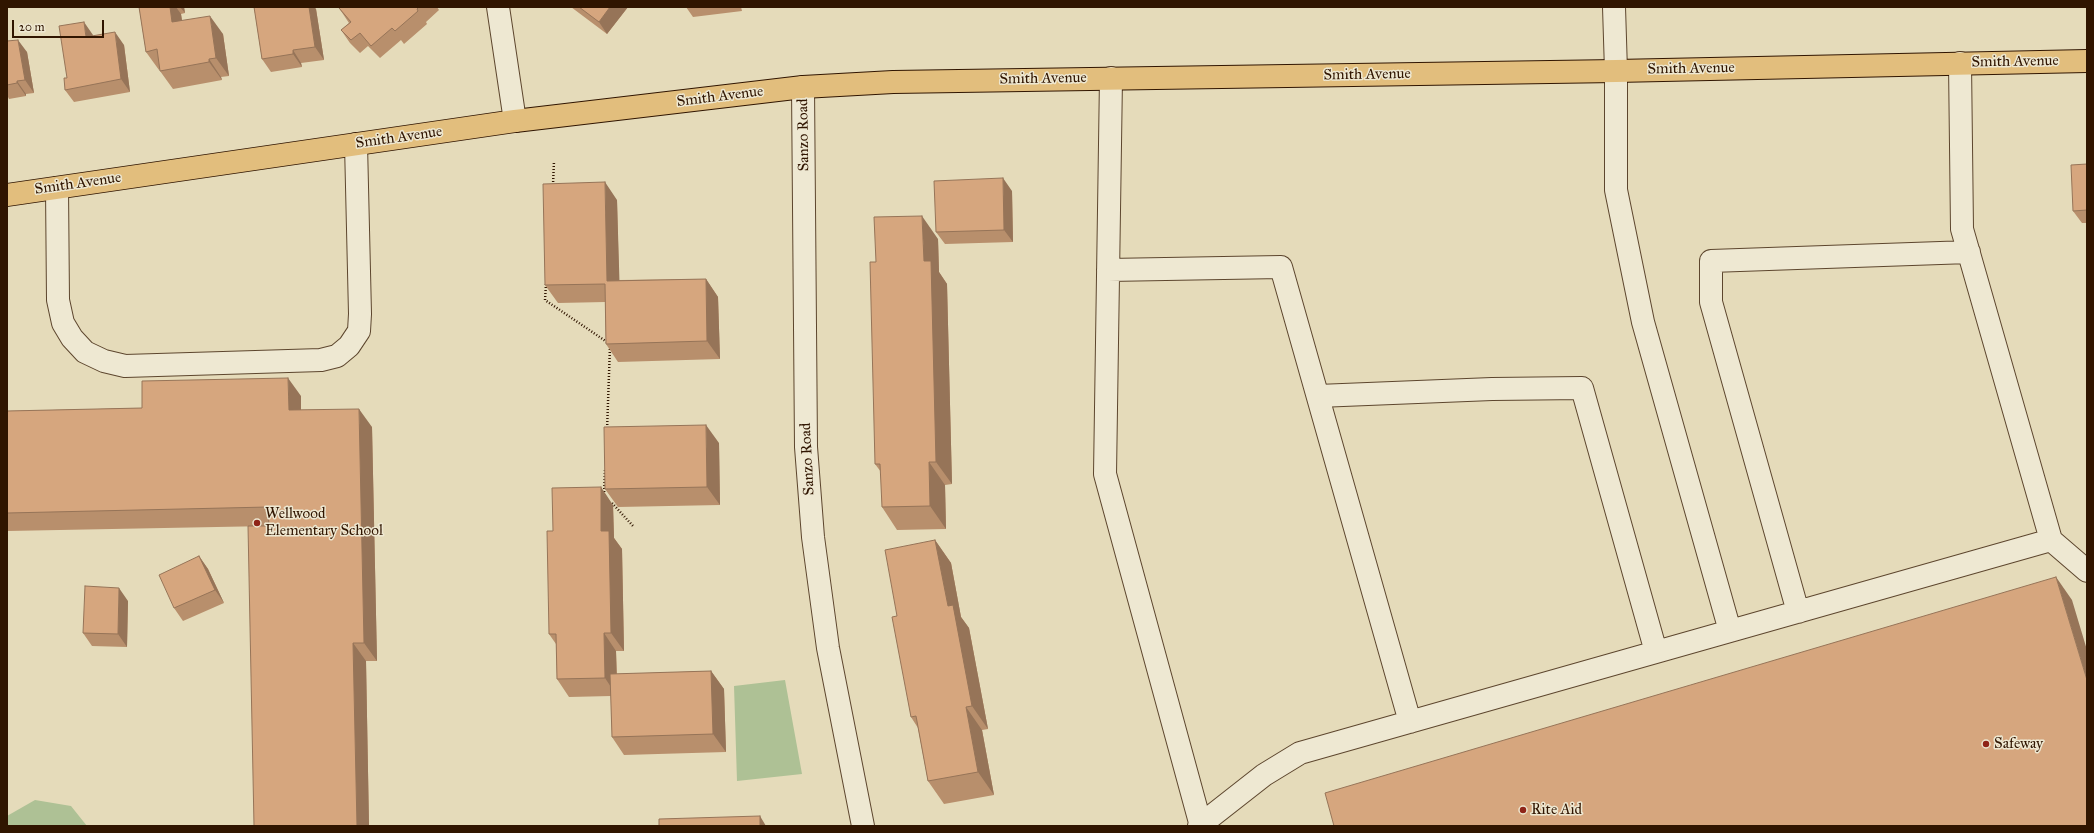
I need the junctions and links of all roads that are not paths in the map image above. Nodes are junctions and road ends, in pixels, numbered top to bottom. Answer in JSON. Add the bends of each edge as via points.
{"nodes":[{"id":1,"x":498,"y":7,"type":"edge"},
{"id":2,"x":1614,"y":7,"type":"edge"},
{"id":3,"x":2087,"y":60,"type":"edge"},
{"id":4,"x":1960,"y":64,"type":"junction"},
{"id":5,"x":1616,"y":71,"type":"junction"},
{"id":6,"x":1111,"y":78,"type":"junction"},
{"id":7,"x":803,"y":87,"type":"junction"},
{"id":8,"x":515,"y":121,"type":"junction"},
{"id":9,"x":356,"y":144,"type":"junction"},
{"id":10,"x":56,"y":188,"type":"junction"},
{"id":11,"x":7,"y":195,"type":"edge"},
{"id":12,"x":1969,"y":252,"type":"junction"},
{"id":13,"x":1108,"y":270,"type":"junction"},
{"id":14,"x":1318,"y":396,"type":"junction"},
{"id":15,"x":2051,"y":540,"type":"junction"},
{"id":16,"x":2087,"y":571,"type":"edge"},
{"id":17,"x":1798,"y":612,"type":"junction"},
{"id":18,"x":1730,"y":631,"type":"junction"},
{"id":19,"x":1656,"y":652,"type":"junction"},
{"id":20,"x":1410,"y":722,"type":"junction"},
{"id":21,"x":863,"y":826,"type":"edge"},
{"id":22,"x":1200,"y":826,"type":"edge"}],
"edges":[{"from":1,"to":8,"type":"street"},
{"from":2,"to":5,"type":"street"},
{"from":3,"to":4,"type":"main road","name":"Smith Avenue"},
{"from":4,"to":5,"type":"main road","name":"Smith Avenue"},
{"from":4,"to":12,"type":"street","via":[[1962,229]]},
{"from":5,"to":6,"type":"main road","name":"Smith Avenue"},
{"from":5,"to":18,"type":"street","via":[[1616,190],[1642,322]]},
{"from":6,"to":7,"type":"main road","name":"Smith Avenue","via":[[893,82]]},
{"from":6,"to":13,"type":"street"},
{"from":7,"to":8,"type":"main road","name":"Smith Avenue"},
{"from":7,"to":21,"type":"street","name":"Sanzo Road","via":[[806,447],[828,648]]},
{"from":8,"to":9,"type":"main road","name":"Smith Avenue"},
{"from":9,"to":10,"type":"main road","name":"Smith Avenue"},
{"from":9,"to":10,"type":"street","via":[[360,314],[358,330],[349,346],[337,356],[321,360],[126,366],[104,361],[85,352],[63,323],[58,300]]},
{"from":10,"to":11,"type":"main road","name":"Smith Avenue"},
{"from":12,"to":15,"type":"street"},
{"from":12,"to":17,"type":"street","via":[[1712,261],[1711,302]]},
{"from":13,"to":14,"type":"street","via":[[1282,267]]},
{"from":13,"to":22,"type":"street","via":[[1105,474]]},
{"from":14,"to":19,"type":"street","via":[[1582,388]]},
{"from":14,"to":20,"type":"street"},
{"from":15,"to":16,"type":"street"},
{"from":15,"to":17,"type":"street"},
{"from":17,"to":18,"type":"street"},
{"from":18,"to":19,"type":"street"},
{"from":19,"to":20,"type":"street"},
{"from":20,"to":22,"type":"street","via":[[1300,753],[1264,775]]}]}
